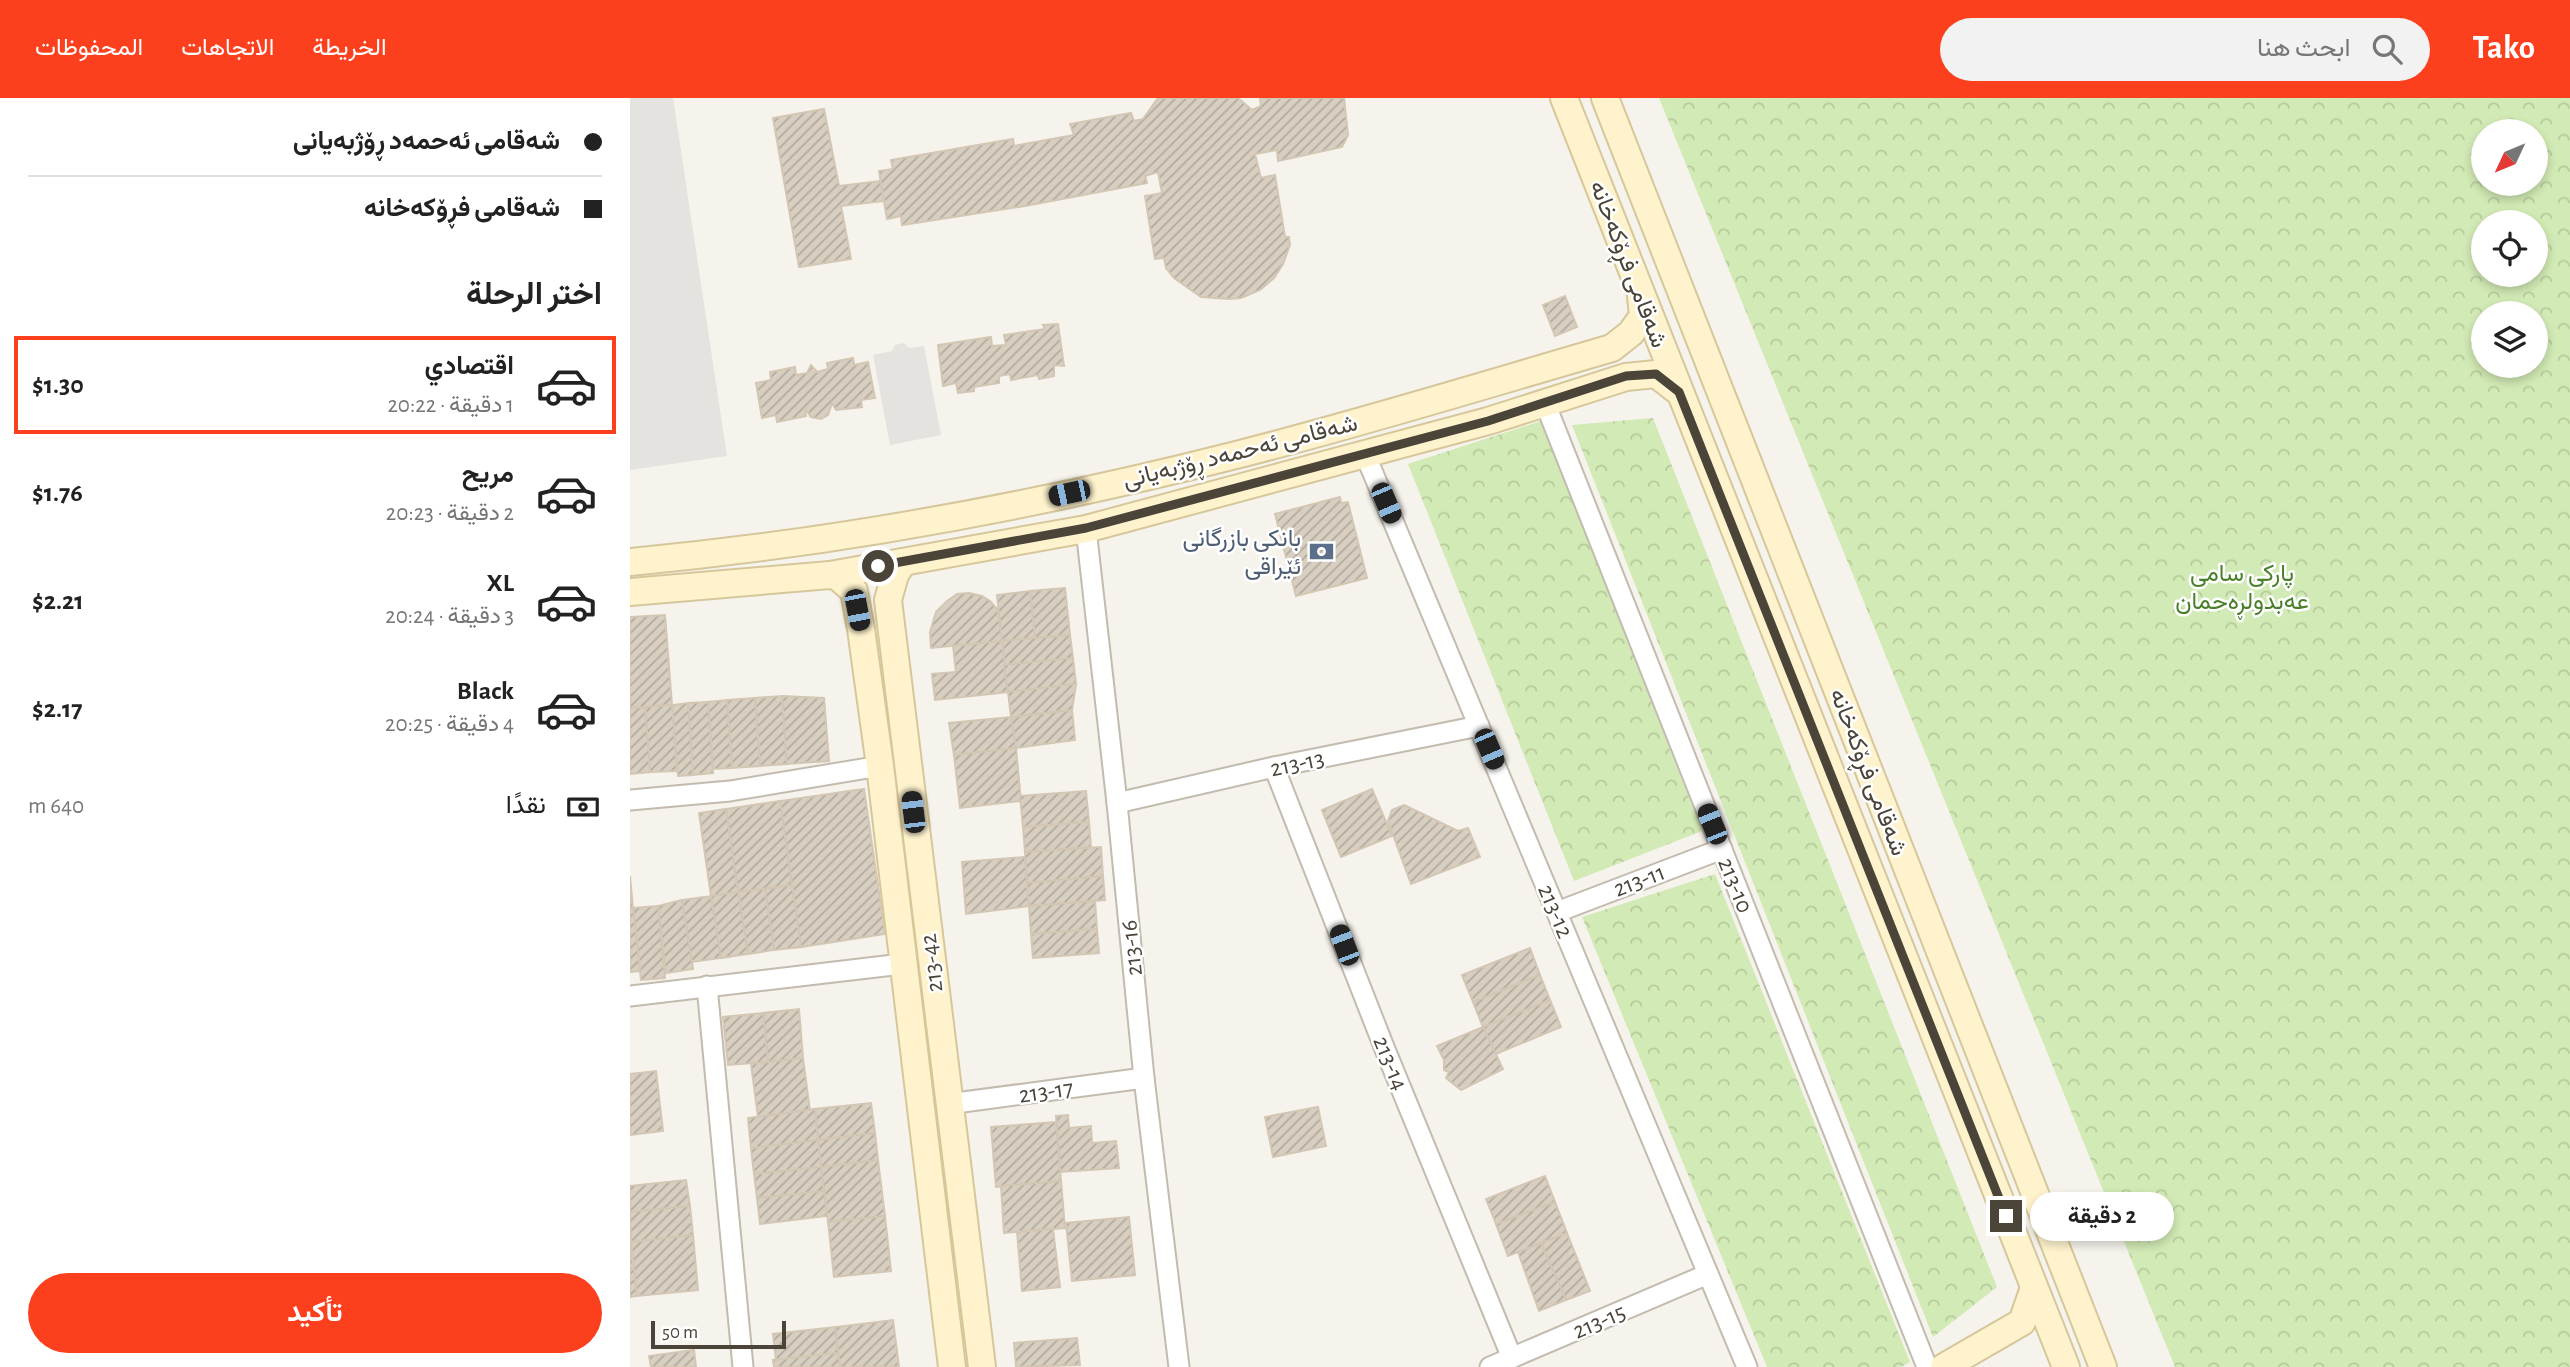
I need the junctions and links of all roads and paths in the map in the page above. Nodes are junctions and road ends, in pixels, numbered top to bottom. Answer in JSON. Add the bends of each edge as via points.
{"nodes":[{"id":1,"x":1564,"y":98,"type":"edge"},
{"id":2,"x":1605,"y":98,"type":"edge"},
{"id":3,"x":1641,"y":294,"type":"junction"},
{"id":4,"x":1621,"y":343,"type":"junction"},
{"id":5,"x":1633,"y":376,"type":"junction"},
{"id":6,"x":1679,"y":392,"type":"junction"},
{"id":7,"x":1545,"y":403,"type":"junction"},
{"id":8,"x":1365,"y":454,"type":"junction"},
{"id":9,"x":1203,"y":463,"type":"junction"},
{"id":10,"x":1212,"y":494,"type":"junction"},
{"id":11,"x":1086,"y":528,"type":"junction"},
{"id":12,"x":630,"y":562,"type":"edge"},
{"id":13,"x":903,"y":562,"type":"junction"},
{"id":14,"x":830,"y":575,"type":"junction"},
{"id":15,"x":630,"y":592,"type":"edge"},
{"id":16,"x":1479,"y":726,"type":"junction"},
{"id":17,"x":880,"y":766,"type":"junction"},
{"id":18,"x":1274,"y":767,"type":"junction"},
{"id":19,"x":630,"y":800,"type":"edge"},
{"id":20,"x":1117,"y":803,"type":"junction"},
{"id":21,"x":1722,"y":849,"type":"junction"},
{"id":22,"x":1557,"y":912,"type":"junction"},
{"id":23,"x":902,"y":964,"type":"junction"},
{"id":24,"x":707,"y":986,"type":"junction"},
{"id":25,"x":630,"y":996,"type":"edge"},
{"id":26,"x":1144,"y":1078,"type":"junction"},
{"id":27,"x":948,"y":1104,"type":"junction"},
{"id":28,"x":1708,"y":1274,"type":"junction"},
{"id":29,"x":2035,"y":1288,"type":"junction"},
{"id":30,"x":1512,"y":1358,"type":"junction"},
{"id":31,"x":743,"y":1367,"type":"edge"},
{"id":32,"x":952,"y":1367,"type":"edge"},
{"id":33,"x":982,"y":1367,"type":"edge"},
{"id":34,"x":1179,"y":1367,"type":"edge"},
{"id":35,"x":1490,"y":1367,"type":"edge"},
{"id":36,"x":1747,"y":1367,"type":"edge"},
{"id":37,"x":1927,"y":1367,"type":"edge"},
{"id":38,"x":1944,"y":1367,"type":"edge"},
{"id":39,"x":2066,"y":1367,"type":"edge"},
{"id":40,"x":2103,"y":1367,"type":"edge"}],
"edges":[{"from":1,"to":3,"type":"street","name":"شەقامی فڕۆکەخانە"},
{"from":2,"to":40,"type":"street","name":"شەقامی فڕۆکەخانە"},
{"from":3,"to":4,"type":"street","via":[[1643,316]]},
{"from":3,"to":6,"type":"street","name":"شەقامی فڕۆکەخانە"},
{"from":4,"to":5,"type":"street","via":[[1640,360]]},
{"from":4,"to":9,"type":"street","name":"شەقامی ئەحمەد ڕۆژبەیانی"},
{"from":5,"to":6,"type":"street","name":"شەقامی ئەحمەد ڕۆژبەیانی","via":[[1656,374]]},
{"from":5,"to":7,"type":"street","name":"شەقامی ئەحمەد ڕۆژبەیانی"},
{"from":6,"to":29,"type":"street","name":"شەقامی فڕۆکەخانە"},
{"from":7,"to":8,"type":"street","name":"شەقامی ئەحمەد ڕۆژبەیانی"},
{"from":7,"to":21,"type":"street","name":"213-10"},
{"from":8,"to":10,"type":"street","name":"شەقامی ئەحمەد ڕۆژبەیانی"},
{"from":8,"to":16,"type":"street","name":"213-12"},
{"from":9,"to":10,"type":"street"},
{"from":9,"to":12,"type":"street","name":"شەقامی ئەحمەد ڕۆژبەیانی","via":[[905,526],[804,543]]},
{"from":10,"to":11,"type":"street","name":"شەقامی ئەحمەد ڕۆژبەیانی"},
{"from":11,"to":13,"type":"street","name":"شەقامی ئەحمەد ڕۆژبەیانی"},
{"from":11,"to":20,"type":"street","name":"213-16"},
{"from":13,"to":14,"type":"street","name":"شەقامی ئەحمەد ڕۆژبەیانی"},
{"from":13,"to":27,"type":"street","name":"213-42","via":[[888,600]]},
{"from":14,"to":15,"type":"street","name":"شەقامی ئەحمەد ڕۆژبەیانی"},
{"from":14,"to":17,"type":"street","name":"213-42","via":[[854,591]]},
{"from":16,"to":18,"type":"street","name":"213-13"},
{"from":16,"to":22,"type":"street","name":"213-12"},
{"from":17,"to":19,"type":"street","via":[[730,791]]},
{"from":17,"to":23,"type":"street","name":"213-42"},
{"from":18,"to":20,"type":"street","name":"213-13"},
{"from":18,"to":30,"type":"street","name":"213-14"},
{"from":20,"to":26,"type":"street","name":"213-16"},
{"from":21,"to":22,"type":"street","name":"213-11"},
{"from":21,"to":37,"type":"street","name":"213-10"},
{"from":22,"to":28,"type":"street","name":"213-12"},
{"from":23,"to":24,"type":"street"},
{"from":23,"to":32,"type":"street","name":"213-42"},
{"from":24,"to":25,"type":"street"},
{"from":24,"to":31,"type":"street"},
{"from":26,"to":27,"type":"street","name":"213-17"},
{"from":26,"to":34,"type":"street","name":"213-16"},
{"from":27,"to":33,"type":"street","name":"213-42"},
{"from":28,"to":30,"type":"street","name":"213-15"},
{"from":28,"to":36,"type":"street","name":"213-12"},
{"from":29,"to":38,"type":"street","via":[[2022,1322]]},
{"from":29,"to":39,"type":"street","name":"شەقامی فڕۆکەخانە"},
{"from":30,"to":35,"type":"street","name":"213-15"}]}
